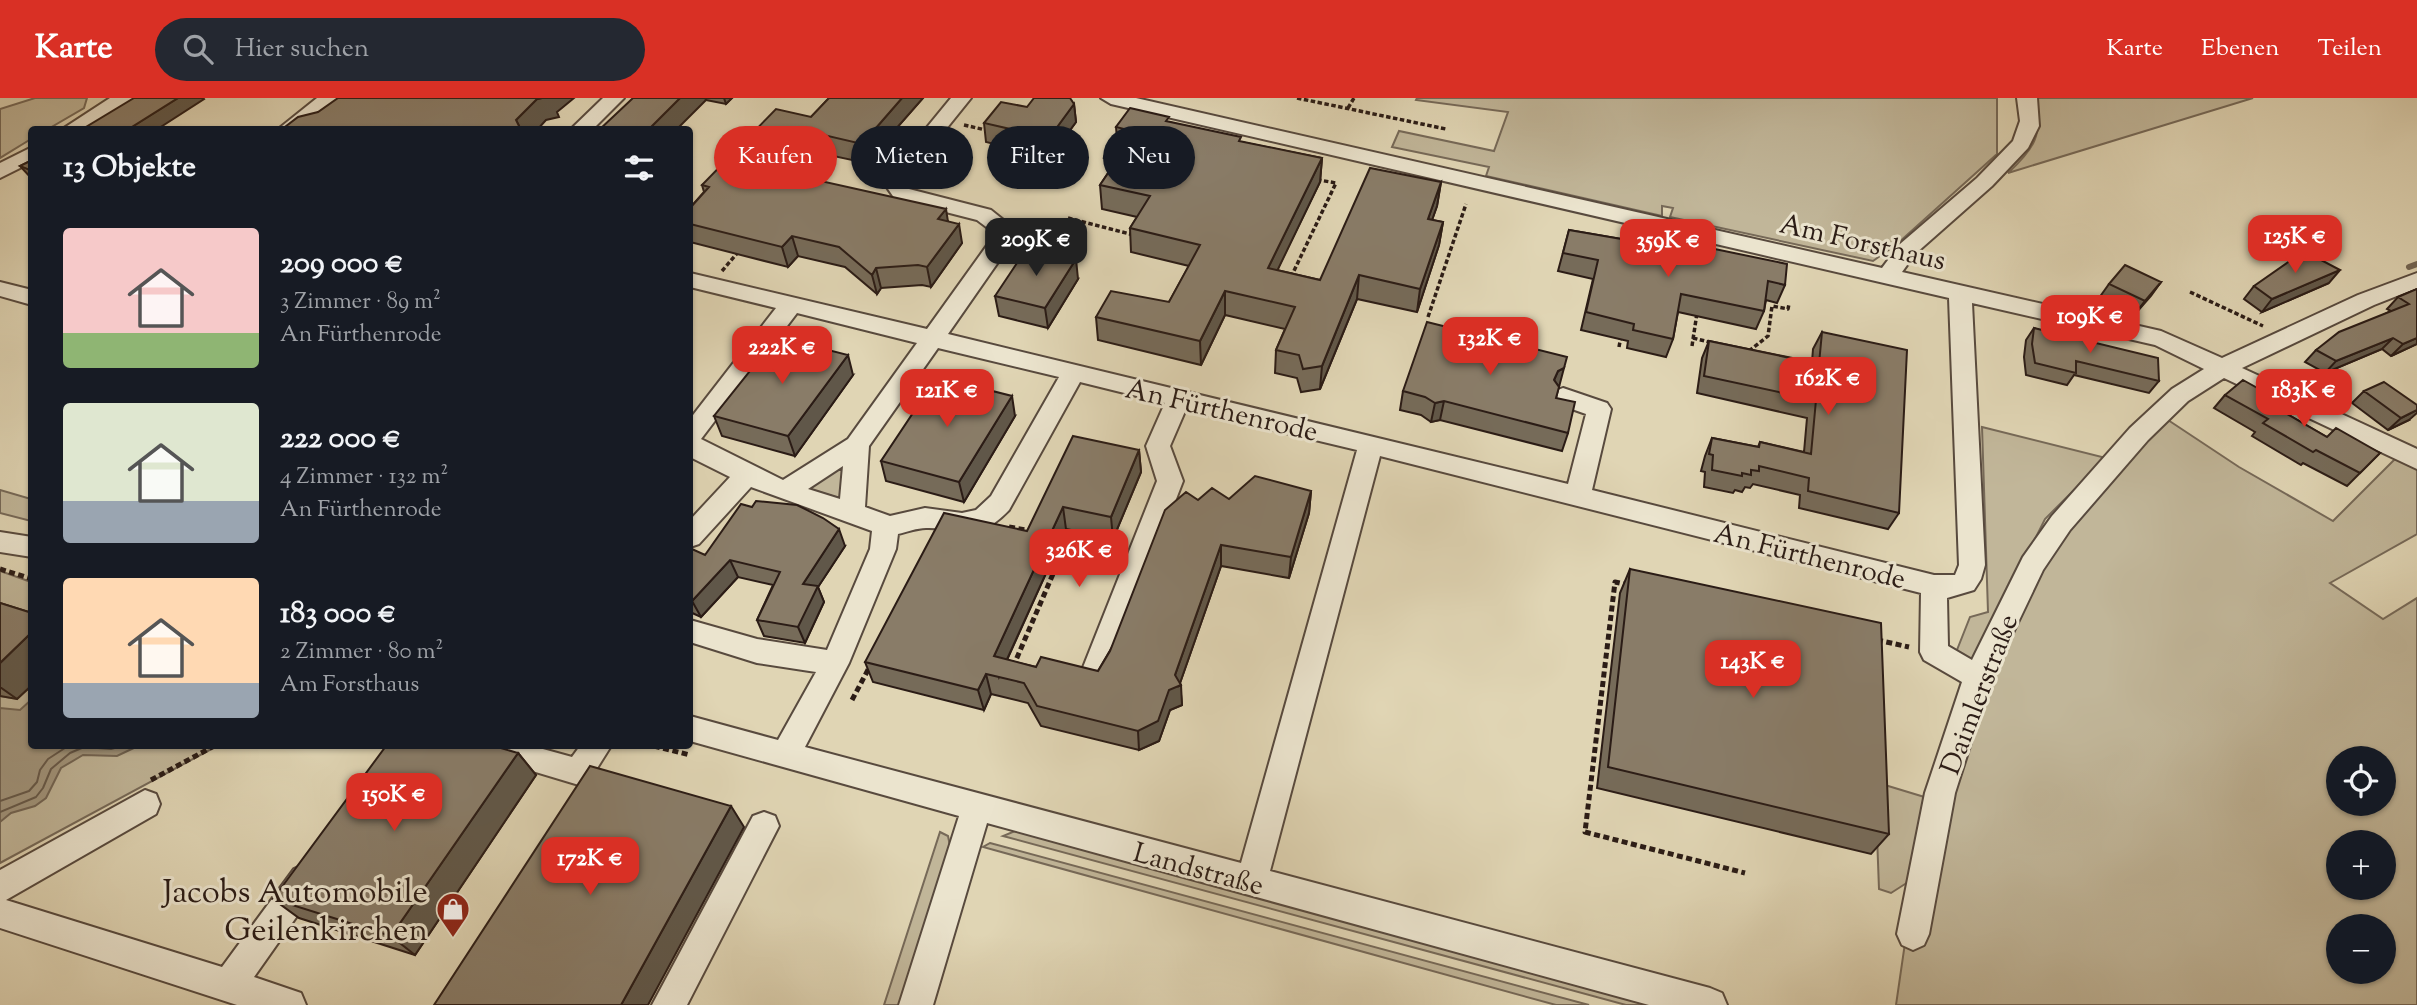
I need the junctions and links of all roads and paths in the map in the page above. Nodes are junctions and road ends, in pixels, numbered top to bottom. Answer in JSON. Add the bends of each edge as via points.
{"nodes":[{"id":1,"x":124,"y":98,"type":"edge"},
{"id":2,"x":329,"y":98,"type":"edge"},
{"id":3,"x":614,"y":98,"type":"edge"},
{"id":4,"x":961,"y":98,"type":"edge"},
{"id":5,"x":1111,"y":98,"type":"edge"},
{"id":6,"x":1297,"y":98,"type":"edge"},
{"id":7,"x":1354,"y":98,"type":"edge"},
{"id":8,"x":2027,"y":98,"type":"edge"},
{"id":9,"x":1348,"y":108,"type":"junction"},
{"id":10,"x":943,"y":121,"type":"junction"},
{"id":11,"x":996,"y":123,"type":"edge"},
{"id":12,"x":78,"y":126,"type":"edge"},
{"id":13,"x":292,"y":126,"type":"edge"},
{"id":14,"x":584,"y":126,"type":"edge"},
{"id":15,"x":1446,"y":129,"type":"dead end"},
{"id":16,"x":28,"y":156,"type":"edge"},
{"id":17,"x":0,"y":173,"type":"edge"},
{"id":18,"x":1319,"y":180,"type":"edge"},
{"id":19,"x":1466,"y":204,"type":"dead end"},
{"id":20,"x":1068,"y":218,"type":"dead end"},
{"id":21,"x":1135,"y":235,"type":"edge"},
{"id":22,"x":743,"y":246,"type":"edge"},
{"id":23,"x":1889,"y":278,"type":"junction"},
{"id":24,"x":2417,"y":280,"type":"edge"},
{"id":25,"x":1289,"y":281,"type":"edge"},
{"id":26,"x":700,"y":282,"type":"edge"},
{"id":27,"x":0,"y":289,"type":"edge"},
{"id":28,"x":2190,"y":292,"type":"dead end"},
{"id":29,"x":1960,"y":294,"type":"junction"},
{"id":30,"x":28,"y":297,"type":"edge"},
{"id":31,"x":1789,"y":304,"type":"dead end"},
{"id":32,"x":791,"y":305,"type":"junction"},
{"id":33,"x":1698,"y":313,"type":"edge"},
{"id":34,"x":1428,"y":317,"type":"dead end"},
{"id":35,"x":1622,"y":335,"type":"edge"},
{"id":36,"x":2286,"y":336,"type":"junction"},
{"id":37,"x":1693,"y":338,"type":"junction"},
{"id":38,"x":931,"y":339,"type":"junction"},
{"id":39,"x":1717,"y":344,"type":"edge"},
{"id":40,"x":1692,"y":345,"type":"dead end"},
{"id":41,"x":1619,"y":347,"type":"dead end"},
{"id":42,"x":1740,"y":349,"type":"edge"},
{"id":43,"x":2224,"y":367,"type":"junction"},
{"id":44,"x":1073,"y":373,"type":"junction"},
{"id":45,"x":1563,"y":397,"type":"edge"},
{"id":46,"x":1179,"y":398,"type":"junction"},
{"id":47,"x":693,"y":435,"type":"edge"},
{"id":48,"x":1371,"y":444,"type":"junction"},
{"id":49,"x":857,"y":445,"type":"junction"},
{"id":50,"x":693,"y":446,"type":"edge"},
{"id":51,"x":2417,"y":460,"type":"edge"},
{"id":52,"x":747,"y":475,"type":"junction"},
{"id":53,"x":785,"y":491,"type":"junction"},
{"id":54,"x":1578,"y":497,"type":"junction"},
{"id":55,"x":852,"y":514,"type":"junction"},
{"id":56,"x":984,"y":519,"type":"junction"},
{"id":57,"x":886,"y":527,"type":"junction"},
{"id":58,"x":693,"y":534,"type":"edge"},
{"id":59,"x":1041,"y":534,"type":"edge"},
{"id":60,"x":1055,"y":537,"type":"edge"},
{"id":61,"x":1068,"y":540,"type":"junction"},
{"id":62,"x":0,"y":542,"type":"edge"},
{"id":63,"x":28,"y":546,"type":"edge"},
{"id":64,"x":1140,"y":556,"type":"junction"},
{"id":65,"x":0,"y":569,"type":"edge"},
{"id":66,"x":28,"y":578,"type":"edge"},
{"id":67,"x":1934,"y":586,"type":"junction"},
{"id":68,"x":1642,"y":588,"type":"edge"},
{"id":69,"x":693,"y":632,"type":"edge"},
{"id":70,"x":1872,"y":639,"type":"edge"},
{"id":71,"x":1934,"y":653,"type":"junction"},
{"id":72,"x":835,"y":663,"type":"junction"},
{"id":73,"x":871,"y":665,"type":"edge"},
{"id":74,"x":1096,"y":670,"type":"edge"},
{"id":75,"x":1010,"y":673,"type":"edge"},
{"id":76,"x":1978,"y":677,"type":"junction"},
{"id":77,"x":852,"y":700,"type":"dead end"},
{"id":78,"x":693,"y":730,"type":"edge"},
{"id":79,"x":499,"y":749,"type":"edge"},
{"id":80,"x":594,"y":749,"type":"edge"},
{"id":81,"x":785,"y":755,"type":"junction"},
{"id":82,"x":145,"y":804,"type":"dead end"},
{"id":83,"x":977,"y":807,"type":"junction"},
{"id":84,"x":764,"y":826,"type":"dead end"},
{"id":85,"x":321,"y":857,"type":"edge"},
{"id":86,"x":1745,"y":873,"type":"dead end"},
{"id":87,"x":1251,"y":883,"type":"junction"},
{"id":88,"x":0,"y":887,"type":"edge"},
{"id":89,"x":0,"y":913,"type":"edge"},
{"id":90,"x":1913,"y":934,"type":"dead end"},
{"id":91,"x":228,"y":986,"type":"junction"},
{"id":92,"x":289,"y":1005,"type":"edge"},
{"id":93,"x":669,"y":1005,"type":"edge"},
{"id":94,"x":916,"y":1005,"type":"edge"},
{"id":95,"x":1710,"y":1005,"type":"edge"}],
"edges":[{"from":1,"to":12,"type":"street"},
{"from":2,"to":13,"type":"street"},
{"from":3,"to":14,"type":"street"},
{"from":4,"to":10,"type":"street"},
{"from":5,"to":23,"type":"street","name":"Am Forsthaus"},
{"from":6,"to":9,"type":"path"},
{"from":7,"to":9,"type":"path"},
{"from":8,"to":23,"type":"street","via":[[2026,137],[1958,208],[1908,248],[1892,265]]},
{"from":9,"to":15,"type":"path"},
{"from":10,"to":11,"type":"path","via":[[990,131]]},
{"from":10,"to":38,"type":"street","via":[[898,174],[896,186],[902,194],[984,215],[1000,226],[1002,235]]},
{"from":16,"to":17,"type":"street"},
{"from":18,"to":25,"type":"path","via":[[1336,183]]},
{"from":19,"to":34,"type":"path"},
{"from":20,"to":21,"type":"path"},
{"from":22,"to":26,"type":"path"},
{"from":23,"to":29,"type":"street","name":"Am Forsthaus"},
{"from":24,"to":36,"type":"street","name":"Daimlerstraße"},
{"from":26,"to":32,"type":"street","name":"An Fürthenrode"},
{"from":27,"to":30,"type":"street"},
{"from":28,"to":36,"type":"path"},
{"from":29,"to":43,"type":"street","name":"Am Forsthaus","via":[[2161,339]]},
{"from":29,"to":67,"type":"street","name":"An Fürthenrode","via":[[1972,565],[1963,586]]},
{"from":31,"to":42,"type":"path","via":[[1788,309],[1772,306],[1768,336],[1752,351]]},
{"from":32,"to":38,"type":"street","name":"An Fürthenrode"},
{"from":32,"to":47,"type":"street"},
{"from":33,"to":37,"type":"path"},
{"from":35,"to":41,"type":"path"},
{"from":36,"to":43,"type":"street","name":"Daimlerstraße"},
{"from":37,"to":39,"type":"path"},
{"from":37,"to":40,"type":"path"},
{"from":38,"to":44,"type":"street","name":"An Fürthenrode"},
{"from":38,"to":49,"type":"street"},
{"from":43,"to":51,"type":"street","name":"Am Forsthaus"},
{"from":43,"to":76,"type":"street","name":"Daimlerstraße","via":[[2180,395],[2139,434],[2061,523],[2032,564]]},
{"from":44,"to":46,"type":"street","name":"An Fürthenrode"},
{"from":44,"to":56,"type":"street","via":[[1000,503]]},
{"from":45,"to":54,"type":"street","via":[[1599,409]]},
{"from":46,"to":48,"type":"street","name":"An Fürthenrode"},
{"from":46,"to":64,"type":"street","via":[[1158,446],[1170,481]]},
{"from":48,"to":54,"type":"street","name":"An Fürthenrode"},
{"from":48,"to":87,"type":"street"},
{"from":49,"to":53,"type":"street"},
{"from":49,"to":55,"type":"street"},
{"from":50,"to":52,"type":"street"},
{"from":52,"to":53,"type":"street"},
{"from":52,"to":58,"type":"street"},
{"from":53,"to":55,"type":"street"},
{"from":54,"to":67,"type":"street","name":"An Fürthenrode"},
{"from":55,"to":57,"type":"street"},
{"from":56,"to":57,"type":"street","via":[[954,523],[925,518]]},
{"from":56,"to":59,"type":"path"},
{"from":57,"to":72,"type":"street","via":[[883,549]]},
{"from":60,"to":61,"type":"path"},
{"from":61,"to":64,"type":"path"},
{"from":61,"to":75,"type":"path"},
{"from":62,"to":63,"type":"street"},
{"from":64,"to":74,"type":"street"},
{"from":65,"to":66,"type":"path"},
{"from":67,"to":71,"type":"street"},
{"from":68,"to":86,"type":"path","via":[[1615,582],[1585,832]]},
{"from":69,"to":72,"type":"street","via":[[757,651]]},
{"from":70,"to":71,"type":"path"},
{"from":71,"to":76,"type":"street"},
{"from":72,"to":81,"type":"street"},
{"from":73,"to":77,"type":"path"},
{"from":76,"to":90,"type":"street","name":"Daimlerstraße","via":[[1940,793]]},
{"from":78,"to":81,"type":"street","name":"Landstraße"},
{"from":79,"to":80,"type":"street","via":[[579,772]]},
{"from":81,"to":83,"type":"street","name":"Landstraße"},
{"from":82,"to":88,"type":"street"},
{"from":83,"to":87,"type":"street","name":"Landstraße"},
{"from":83,"to":94,"type":"street"},
{"from":84,"to":93,"type":"street"},
{"from":85,"to":91,"type":"street"},
{"from":87,"to":95,"type":"street","name":"Landstraße"},
{"from":89,"to":91,"type":"street"},
{"from":91,"to":92,"type":"street"}]}
